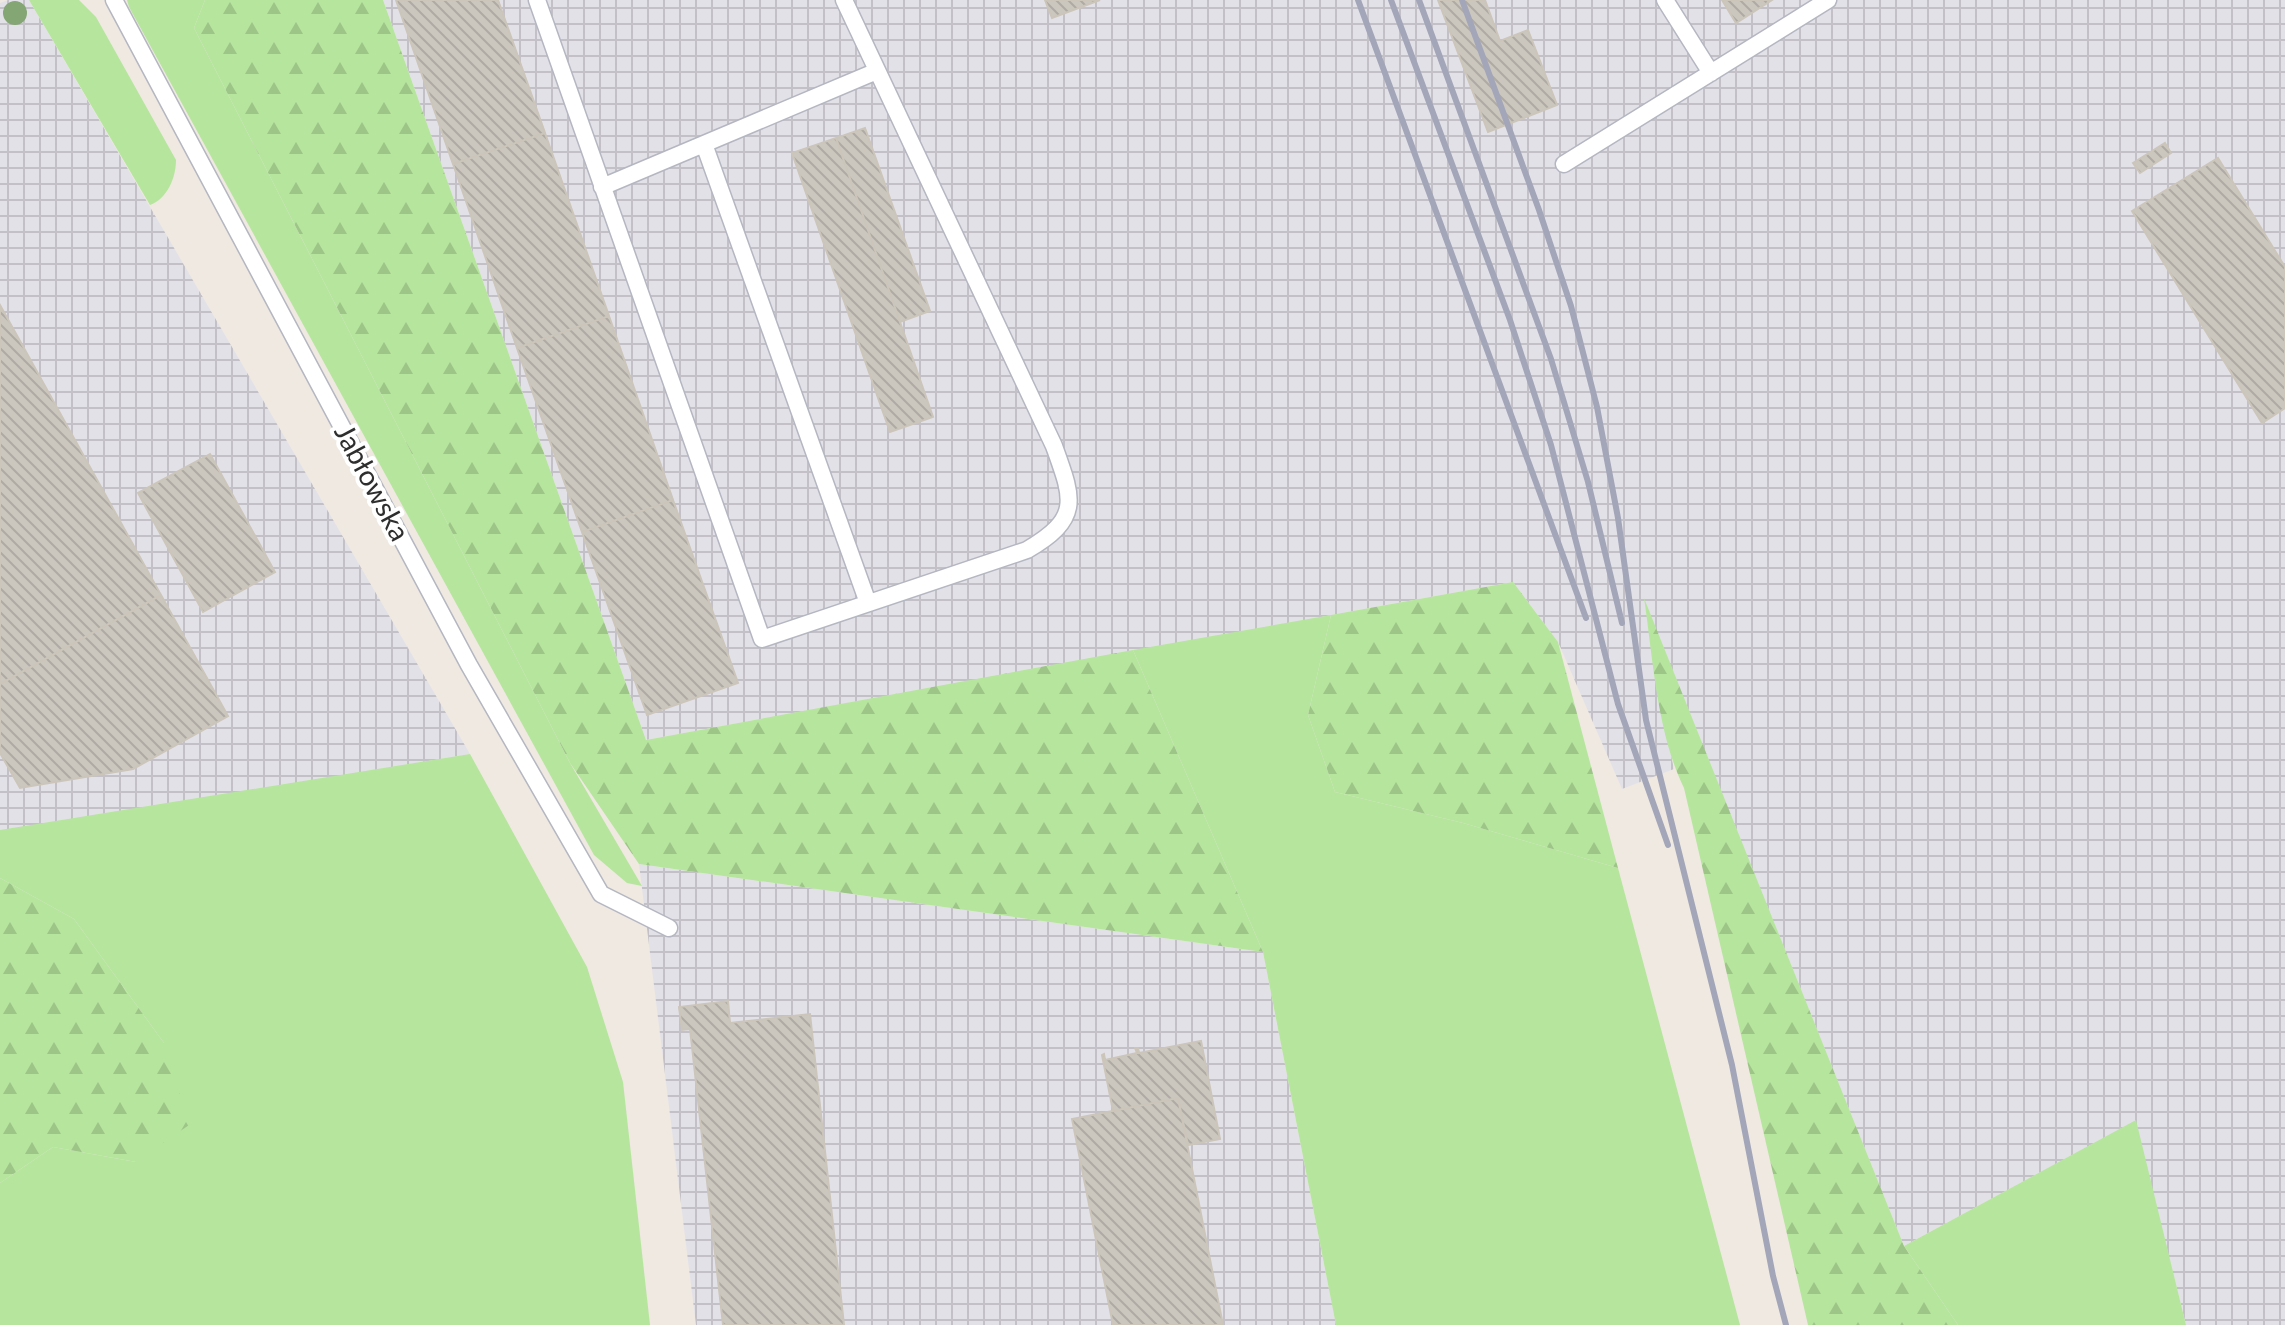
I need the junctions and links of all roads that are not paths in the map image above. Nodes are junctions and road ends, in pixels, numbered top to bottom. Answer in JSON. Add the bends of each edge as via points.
{"nodes":[{"id":1,"x":114,"y":0,"type":"edge"},
{"id":2,"x":537,"y":0,"type":"edge"},
{"id":3,"x":844,"y":0,"type":"edge"},
{"id":4,"x":1665,"y":0,"type":"edge"},
{"id":5,"x":1828,"y":0,"type":"edge"},
{"id":6,"x":877,"y":71,"type":"junction"},
{"id":7,"x":1711,"y":73,"type":"junction"},
{"id":8,"x":704,"y":144,"type":"junction"},
{"id":9,"x":1564,"y":164,"type":"dead end"},
{"id":10,"x":602,"y":187,"type":"junction"},
{"id":11,"x":868,"y":603,"type":"junction"},
{"id":12,"x":669,"y":928,"type":"dead end"}],
"edges":[{"from":1,"to":12,"type":"lane","name":"Jabłowska","via":[[469,665],[601,894]]},
{"from":2,"to":10,"type":"lane"},
{"from":3,"to":6,"type":"lane"},
{"from":4,"to":7,"type":"lane"},
{"from":5,"to":7,"type":"lane"},
{"from":6,"to":8,"type":"lane"},
{"from":6,"to":11,"type":"lane","via":[[1054,446],[1070,492],[1067,514],[1052,536],[1027,550]]},
{"from":7,"to":9,"type":"lane"},
{"from":8,"to":10,"type":"lane"},
{"from":8,"to":11,"type":"lane"},
{"from":10,"to":11,"type":"lane","via":[[762,639]]}]}
